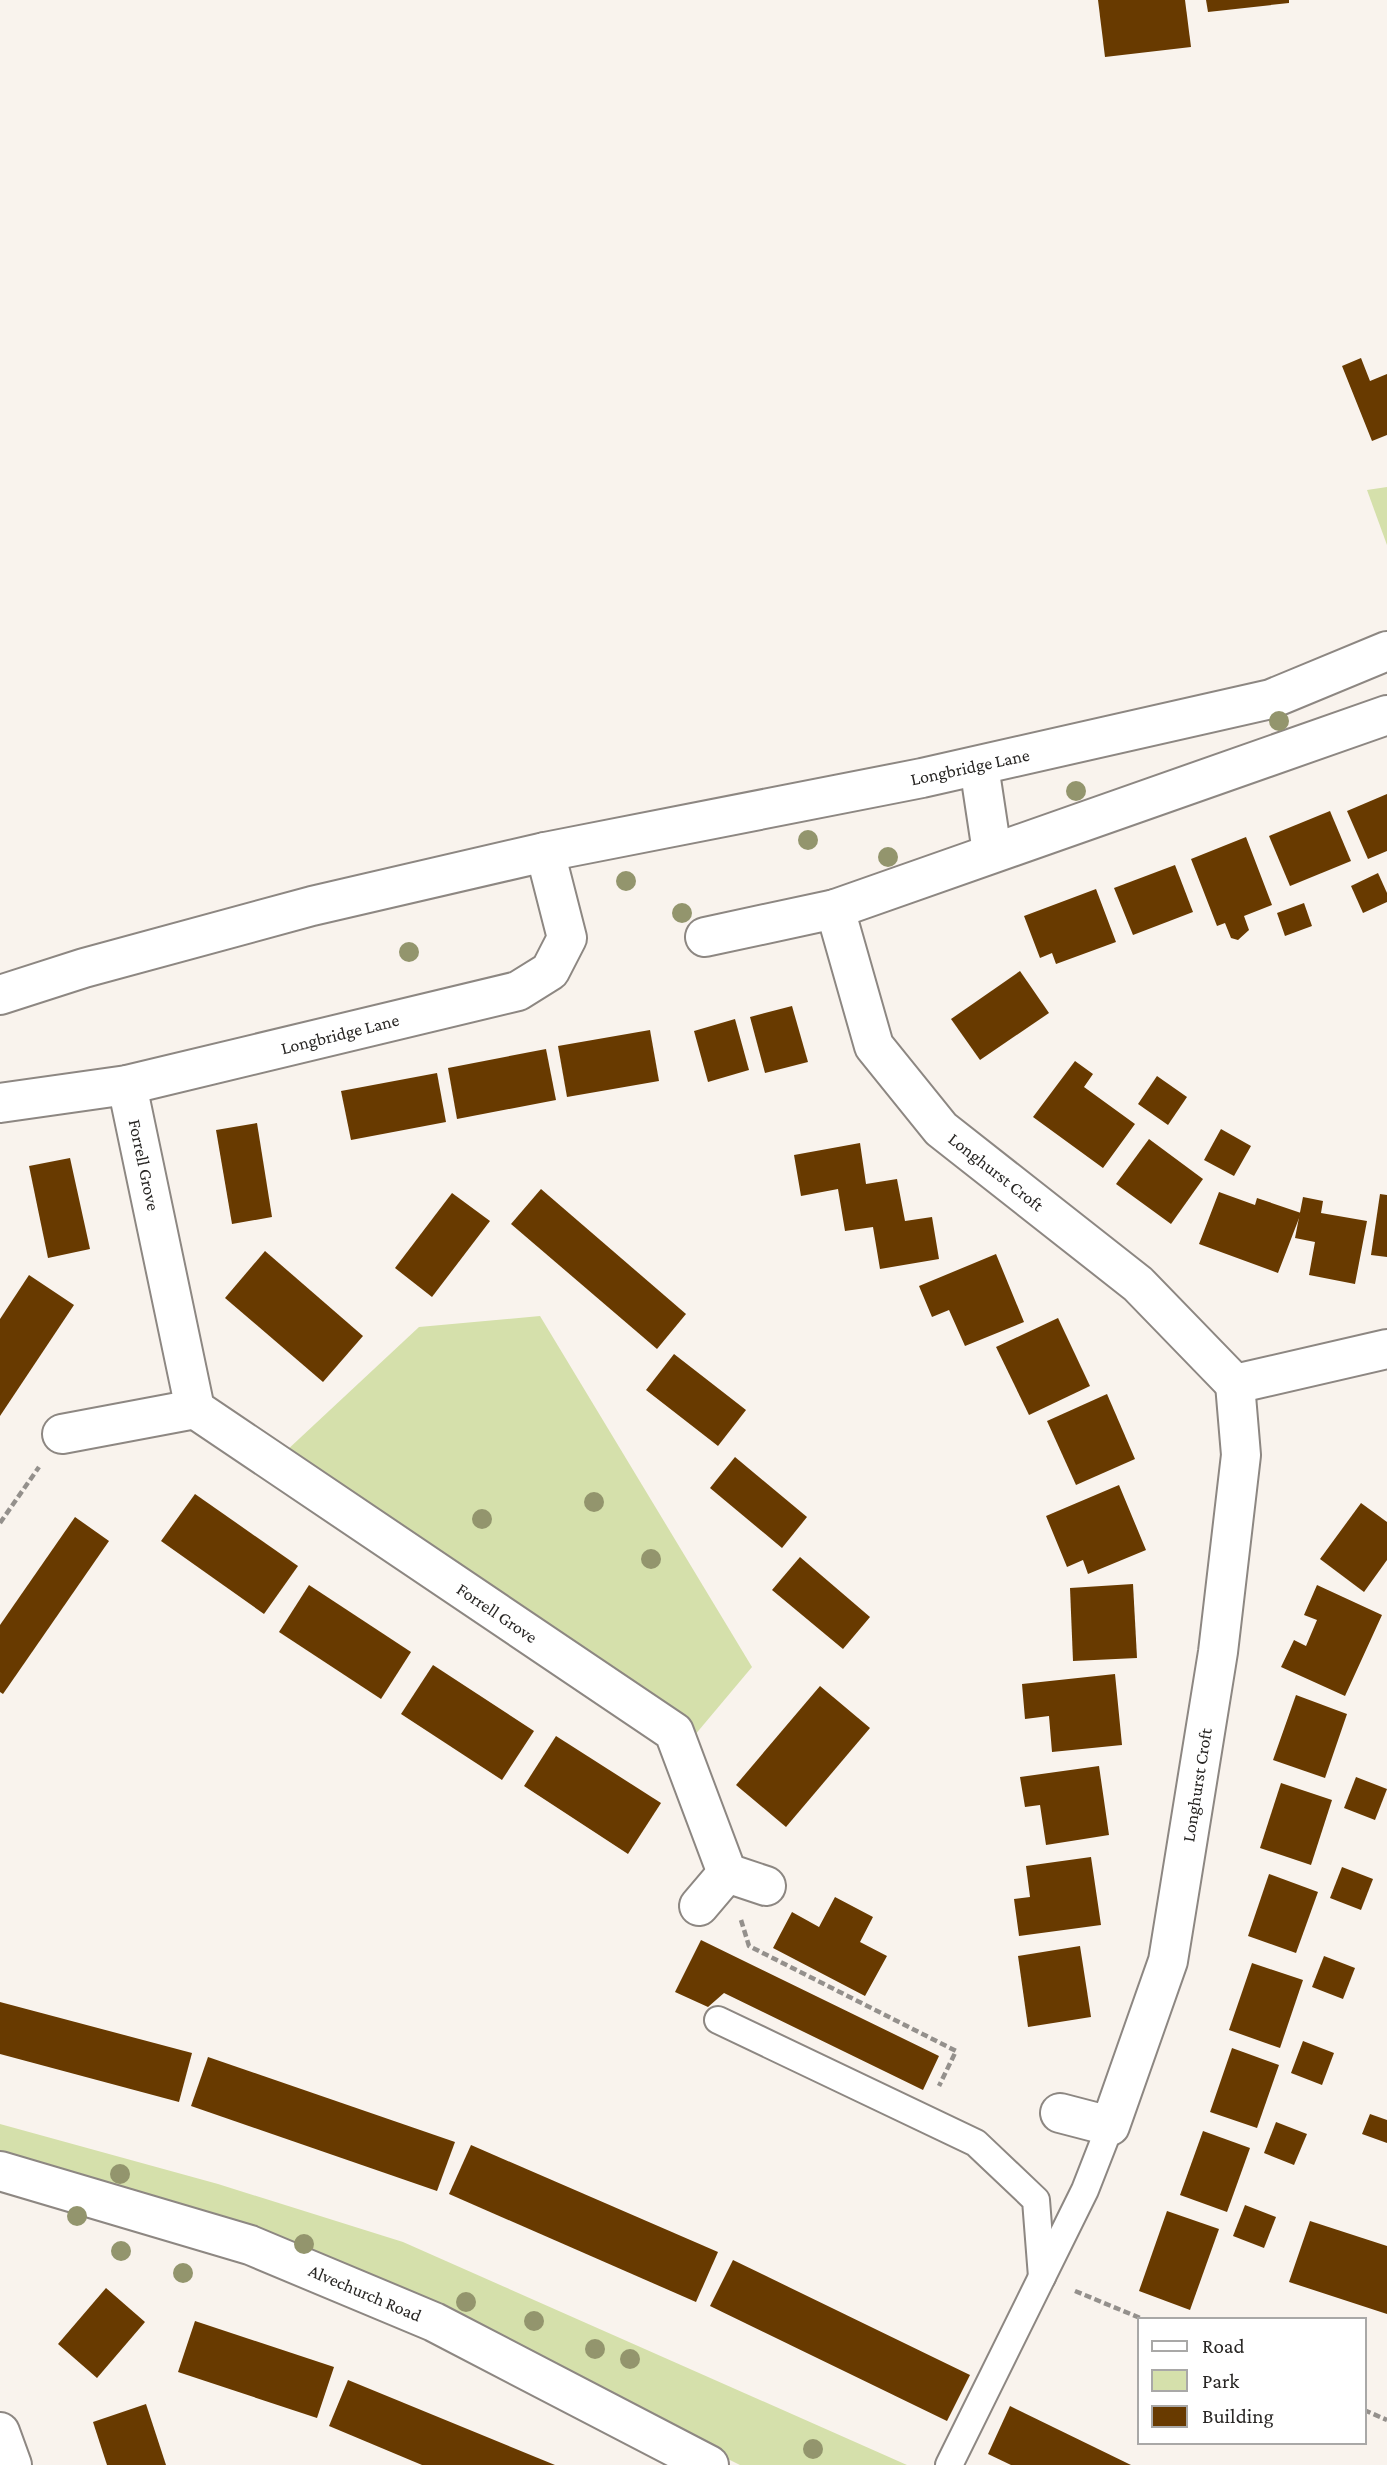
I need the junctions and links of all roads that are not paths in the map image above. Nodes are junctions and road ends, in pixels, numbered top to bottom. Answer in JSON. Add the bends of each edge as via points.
{"nodes":[{"id":1,"x":1387,"y":651,"type":"edge"},
{"id":2,"x":1387,"y":715,"type":"edge"},
{"id":3,"x":979,"y":766,"type":"junction"},
{"id":4,"x":545,"y":852,"type":"junction"},
{"id":5,"x":992,"y":852,"type":"junction"},
{"id":6,"x":835,"y":909,"type":"junction"},
{"id":7,"x":705,"y":937,"type":"dead end"},
{"id":8,"x":0,"y":995,"type":"edge"},
{"id":9,"x":127,"y":1085,"type":"junction"},
{"id":10,"x":0,"y":1103,"type":"edge"},
{"id":11,"x":1387,"y":1349,"type":"edge"},
{"id":12,"x":1235,"y":1384,"type":"junction"},
{"id":13,"x":195,"y":1409,"type":"junction"},
{"id":14,"x":62,"y":1434,"type":"road end"},
{"id":15,"x":727,"y":1873,"type":"junction"},
{"id":16,"x":766,"y":1886,"type":"dead end"},
{"id":17,"x":699,"y":1906,"type":"dead end"},
{"id":18,"x":718,"y":2020,"type":"dead end"},
{"id":19,"x":1059,"y":2113,"type":"dead end"},
{"id":20,"x":1110,"y":2126,"type":"junction"},
{"id":21,"x":0,"y":2171,"type":"edge"},
{"id":22,"x":1042,"y":2277,"type":"junction"},
{"id":23,"x":0,"y":2432,"type":"edge"},
{"id":24,"x":12,"y":2465,"type":"edge"},
{"id":25,"x":709,"y":2465,"type":"edge"},
{"id":26,"x":949,"y":2465,"type":"edge"}],
"edges":[{"from":1,"to":3,"type":"street","name":"Longbridge Lane","via":[[1271,699]]},
{"from":2,"to":5,"type":"street"},
{"from":3,"to":4,"type":"street","name":"Longbridge Lane"},
{"from":3,"to":5,"type":"street"},
{"from":4,"to":8,"type":"street","name":"Longbridge Lane","via":[[312,906]]},
{"from":4,"to":9,"type":"street","name":"Longbridge Lane","via":[[567,938],[550,971],[518,991]]},
{"from":5,"to":6,"type":"street"},
{"from":6,"to":7,"type":"street"},
{"from":6,"to":12,"type":"street","name":"Longhurst Croft","via":[[874,1046],[941,1129],[1138,1284]]},
{"from":9,"to":10,"type":"street","name":"Longbridge Lane"},
{"from":9,"to":13,"type":"street","name":"Forrell Grove"},
{"from":11,"to":12,"type":"street"},
{"from":12,"to":20,"type":"street","name":"Longhurst Croft","via":[[1241,1455],[1218,1652],[1168,1961]]},
{"from":13,"to":14,"type":"street"},
{"from":13,"to":15,"type":"street","name":"Forrell Grove","via":[[674,1732]]},
{"from":15,"to":16,"type":"street"},
{"from":15,"to":17,"type":"street"},
{"from":18,"to":22,"type":"lane","via":[[976,2143],[1036,2200]]},
{"from":19,"to":20,"type":"street"},
{"from":20,"to":22,"type":"lane"},
{"from":21,"to":25,"type":"street","name":"Alvechurch Road","via":[[250,2245],[434,2322]]},
{"from":22,"to":26,"type":"lane"},
{"from":23,"to":24,"type":"street"}]}
